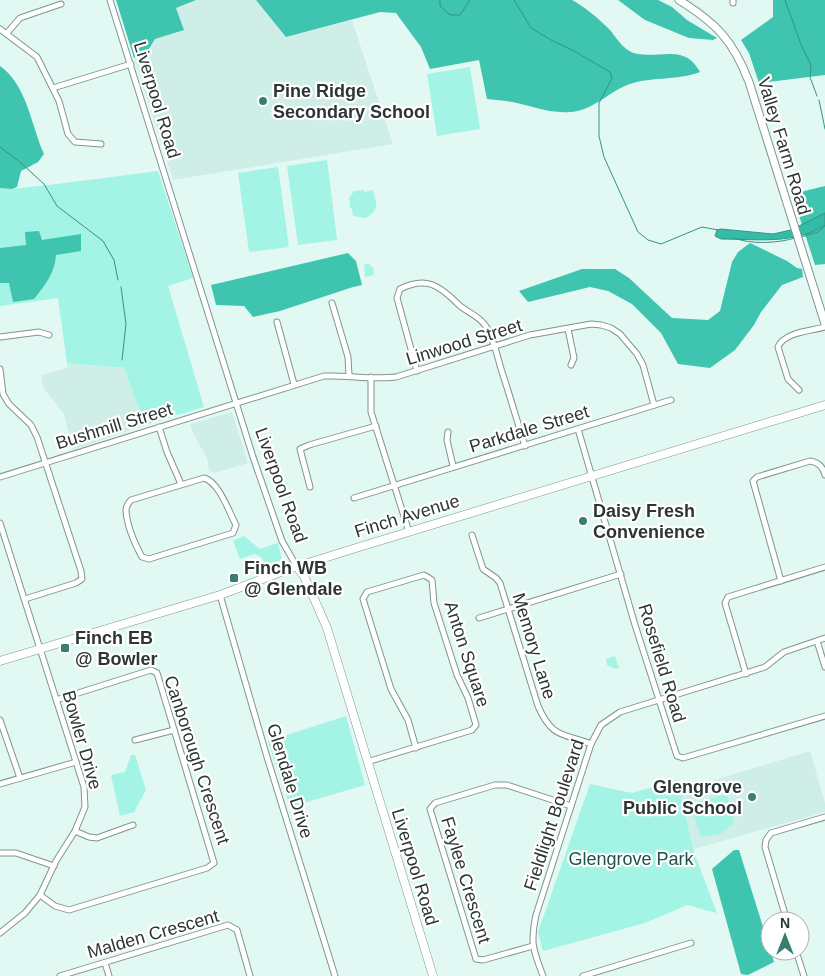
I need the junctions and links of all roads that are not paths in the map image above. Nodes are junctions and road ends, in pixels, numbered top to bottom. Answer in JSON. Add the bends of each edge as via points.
{"nodes":[{"id":1,"x":110,"y":0,"type":"edge"},
{"id":2,"x":679,"y":0,"type":"edge"},
{"id":3,"x":61,"y":4,"type":"dead end"},
{"id":4,"x":0,"y":29,"type":"edge"},
{"id":5,"x":7,"y":33,"type":"junction"},
{"id":6,"x":130,"y":64,"type":"junction"},
{"id":7,"x":53,"y":88,"type":"junction"},
{"id":8,"x":100,"y":144,"type":"dead end"},
{"id":9,"x":332,"y":303,"type":"dead end"},
{"id":10,"x":276,"y":322,"type":"dead end"},
{"id":11,"x":825,"y":326,"type":"edge"},
{"id":12,"x":568,"y":329,"type":"junction"},
{"id":13,"x":49,"y":335,"type":"dead end"},
{"id":14,"x":0,"y":337,"type":"edge"},
{"id":15,"x":494,"y":346,"type":"junction"},
{"id":16,"x":571,"y":365,"type":"dead end"},
{"id":17,"x":0,"y":369,"type":"edge"},
{"id":18,"x":417,"y":370,"type":"junction"},
{"id":19,"x":350,"y":375,"type":"junction"},
{"id":20,"x":371,"y":377,"type":"junction"},
{"id":21,"x":294,"y":384,"type":"junction"},
{"id":22,"x":799,"y":390,"type":"dead end"},
{"id":23,"x":672,"y":400,"type":"dead end"},
{"id":24,"x":236,"y":403,"type":"junction"},
{"id":25,"x":654,"y":405,"type":"junction"},
{"id":26,"x":825,"y":405,"type":"edge"},
{"id":27,"x":376,"y":426,"type":"junction"},
{"id":28,"x":159,"y":427,"type":"junction"},
{"id":29,"x":578,"y":429,"type":"junction"},
{"id":30,"x":448,"y":432,"type":"dead end"},
{"id":31,"x":525,"y":446,"type":"junction"},
{"id":32,"x":44,"y":462,"type":"junction"},
{"id":33,"x":453,"y":466,"type":"junction"},
{"id":34,"x":825,"y":475,"type":"edge"},
{"id":35,"x":592,"y":476,"type":"junction"},
{"id":36,"x":0,"y":477,"type":"edge"},
{"id":37,"x":181,"y":484,"type":"junction"},
{"id":38,"x":394,"y":485,"type":"junction"},
{"id":39,"x":310,"y":487,"type":"dead end"},
{"id":40,"x":354,"y":498,"type":"dead end"},
{"id":41,"x":0,"y":523,"type":"edge"},
{"id":42,"x":409,"y":532,"type":"junction"},
{"id":43,"x":472,"y":535,"type":"dead end"},
{"id":44,"x":6,"y":543,"type":"junction"},
{"id":45,"x":0,"y":545,"type":"edge"},
{"id":46,"x":297,"y":567,"type":"junction"},
{"id":47,"x":825,"y":567,"type":"edge"},
{"id":48,"x":621,"y":574,"type":"junction"},
{"id":49,"x":781,"y":581,"type":"junction"},
{"id":50,"x":220,"y":595,"type":"junction"},
{"id":51,"x":25,"y":599,"type":"junction"},
{"id":52,"x":508,"y":609,"type":"junction"},
{"id":53,"x":479,"y":618,"type":"dead end"},
{"id":54,"x":825,"y":638,"type":"edge"},
{"id":55,"x":817,"y":641,"type":"junction"},
{"id":56,"x":40,"y":648,"type":"junction"},
{"id":57,"x":0,"y":661,"type":"edge"},
{"id":58,"x":825,"y":667,"type":"edge"},
{"id":59,"x":746,"y":674,"type":"junction"},
{"id":60,"x":56,"y":700,"type":"junction"},
{"id":61,"x":659,"y":700,"type":"junction"},
{"id":62,"x":825,"y":716,"type":"edge"},
{"id":63,"x":0,"y":720,"type":"edge"},
{"id":64,"x":174,"y":730,"type":"junction"},
{"id":65,"x":135,"y":740,"type":"dead end"},
{"id":66,"x":591,"y":744,"type":"junction"},
{"id":67,"x":416,"y":748,"type":"junction"},
{"id":68,"x":76,"y":762,"type":"junction"},
{"id":69,"x":367,"y":762,"type":"junction"},
{"id":70,"x":20,"y":778,"type":"junction"},
{"id":71,"x":0,"y":784,"type":"edge"},
{"id":72,"x":571,"y":806,"type":"junction"},
{"id":73,"x":825,"y":817,"type":"edge"},
{"id":74,"x":133,"y":825,"type":"dead end"},
{"id":75,"x":76,"y":831,"type":"junction"},
{"id":76,"x":0,"y":853,"type":"edge"},
{"id":77,"x":54,"y":866,"type":"junction"},
{"id":78,"x":40,"y":895,"type":"junction"},
{"id":79,"x":784,"y":911,"type":"edge"},
{"id":80,"x":0,"y":933,"type":"edge"},
{"id":81,"x":691,"y":943,"type":"dead end"},
{"id":82,"x":532,"y":946,"type":"junction"},
{"id":83,"x":799,"y":961,"type":"edge"},
{"id":84,"x":105,"y":963,"type":"junction"},
{"id":85,"x":60,"y":976,"type":"edge"},
{"id":86,"x":109,"y":976,"type":"edge"},
{"id":87,"x":250,"y":976,"type":"edge"},
{"id":88,"x":335,"y":976,"type":"edge"},
{"id":89,"x":433,"y":976,"type":"edge"},
{"id":90,"x":542,"y":976,"type":"edge"},
{"id":91,"x":582,"y":976,"type":"edge"},
{"id":92,"x":804,"y":976,"type":"edge"}],
"edges":[{"from":1,"to":6,"type":"street","name":"Liverpool Road"},
{"from":2,"to":11,"type":"street","name":"Valley Farm Road","via":[[726,37],[742,61]]},
{"from":3,"to":5,"type":"street","via":[[20,18]]},
{"from":4,"to":5,"type":"street"},
{"from":5,"to":7,"type":"street","via":[[37,57]]},
{"from":6,"to":7,"type":"street"},
{"from":6,"to":24,"type":"street","name":"Liverpool Road"},
{"from":7,"to":8,"type":"street","via":[[68,134],[75,142]]},
{"from":9,"to":19,"type":"street"},
{"from":10,"to":21,"type":"street"},
{"from":11,"to":22,"type":"street","via":[[780,341],[778,347],[788,379]]},
{"from":12,"to":15,"type":"street","name":"Linwood Street","via":[[530,335]]},
{"from":12,"to":16,"type":"street","via":[[574,358]]},
{"from":12,"to":25,"type":"street","name":"Linwood Street","via":[[591,324],[611,328],[620,334],[643,365]]},
{"from":13,"to":14,"type":"street","via":[[38,332]]},
{"from":15,"to":18,"type":"street","name":"Linwood Street"},
{"from":15,"to":18,"type":"street","via":[[484,324],[443,289],[420,282],[410,284],[400,289],[397,298]]},
{"from":15,"to":31,"type":"street"},
{"from":17,"to":32,"type":"street","via":[[4,394],[9,404],[31,425]]},
{"from":18,"to":20,"type":"street","name":"Linwood Street","via":[[396,377]]},
{"from":19,"to":20,"type":"street","name":"Linwood Street"},
{"from":19,"to":21,"type":"street","name":"Linwood Street","via":[[324,376]]},
{"from":20,"to":27,"type":"street","via":[[371,412]]},
{"from":21,"to":24,"type":"street","name":"Linwood Street"},
{"from":23,"to":25,"type":"street","name":"Parkdale Street"},
{"from":24,"to":28,"type":"street","name":"Bushmill Street"},
{"from":24,"to":46,"type":"street","name":"Liverpool Road","via":[[270,509],[282,541]]},
{"from":25,"to":29,"type":"street","name":"Parkdale Street"},
{"from":26,"to":35,"type":"main road","name":"Finch Avenue"},
{"from":27,"to":38,"type":"street"},
{"from":27,"to":39,"type":"street","via":[[300,449]]},
{"from":28,"to":32,"type":"street","name":"Bushmill Street"},
{"from":28,"to":37,"type":"street"},
{"from":29,"to":31,"type":"street","name":"Parkdale Street"},
{"from":29,"to":35,"type":"street","name":"Rosefield Road"},
{"from":30,"to":33,"type":"street"},
{"from":31,"to":33,"type":"street","name":"Parkdale Street"},
{"from":32,"to":36,"type":"street","name":"Bushmill Street"},
{"from":32,"to":51,"type":"street","via":[[82,579]]},
{"from":33,"to":38,"type":"street","name":"Parkdale Street"},
{"from":34,"to":49,"type":"street","via":[[816,461],[810,461],[756,477],[753,481]]},
{"from":35,"to":42,"type":"main road","name":"Finch Avenue"},
{"from":35,"to":48,"type":"street","name":"Rosefield Road"},
{"from":37,"to":37,"type":"street","via":[[131,500],[128,504],[129,522],[142,557],[149,559],[234,531],[236,526],[210,480],[204,478]]},
{"from":38,"to":40,"type":"street","name":"Parkdale Street"},
{"from":38,"to":42,"type":"street"},
{"from":41,"to":44,"type":"street","name":"Bowler Drive"},
{"from":42,"to":46,"type":"main road","name":"Finch Avenue"},
{"from":43,"to":52,"type":"street","name":"Memory Lane","via":[[483,569],[500,583]]},
{"from":44,"to":45,"type":"street"},
{"from":44,"to":51,"type":"street","name":"Bowler Drive"},
{"from":46,"to":50,"type":"main road","name":"Finch Avenue"},
{"from":46,"to":69,"type":"main road","name":"Liverpool Road","via":[[327,628]]},
{"from":47,"to":49,"type":"street"},
{"from":48,"to":52,"type":"street"},
{"from":48,"to":61,"type":"street","name":"Rosefield Road"},
{"from":49,"to":59,"type":"street","via":[[728,597],[725,603]]},
{"from":50,"to":56,"type":"main road","name":"Finch Avenue"},
{"from":50,"to":88,"type":"street","name":"Glendale Drive"},
{"from":51,"to":56,"type":"street","name":"Bowler Drive"},
{"from":52,"to":53,"type":"street"},
{"from":52,"to":66,"type":"street","name":"Memory Lane","via":[[544,719],[560,735]]},
{"from":54,"to":55,"type":"street","name":"Fieldlight Boulevard"},
{"from":55,"to":58,"type":"street"},
{"from":55,"to":59,"type":"street","name":"Fieldlight Boulevard","via":[[784,652],[765,667]]},
{"from":56,"to":57,"type":"main road","name":"Finch Avenue"},
{"from":56,"to":60,"type":"street","name":"Bowler Drive"},
{"from":59,"to":61,"type":"street","name":"Fieldlight Boulevard"},
{"from":60,"to":64,"type":"street","name":"Canborough Crescent","via":[[152,670],[157,673]]},
{"from":60,"to":68,"type":"street","name":"Bowler Drive"},
{"from":61,"to":62,"type":"street","name":"Rosefield Road","via":[[677,756],[683,758]]},
{"from":61,"to":66,"type":"street","name":"Fieldlight Boulevard","via":[[610,718],[601,725]]},
{"from":63,"to":70,"type":"street"},
{"from":64,"to":65,"type":"street"},
{"from":64,"to":78,"type":"street","name":"Canborough Crescent","via":[[214,863],[208,868],[69,910],[62,910]]},
{"from":66,"to":72,"type":"street","name":"Fieldlight Boulevard"},
{"from":67,"to":67,"type":"street","name":"Anton Square","via":[[472,730],[476,725],[434,603],[432,580],[424,576],[367,592],[364,599],[391,689],[408,720]]},
{"from":67,"to":69,"type":"street","name":"Anton Square"},
{"from":68,"to":70,"type":"street"},
{"from":68,"to":75,"type":"street","name":"Bowler Drive","via":[[84,787],[85,807]]},
{"from":69,"to":89,"type":"main road","name":"Liverpool Road"},
{"from":70,"to":71,"type":"street"},
{"from":72,"to":82,"type":"street","name":"Fieldlight Boulevard","via":[[536,914]]},
{"from":72,"to":82,"type":"street","name":"Faylee Crescent","via":[[507,785],[496,785],[435,803],[430,809],[476,959]]},
{"from":73,"to":79,"type":"street","via":[[771,834],[766,840],[768,859]]},
{"from":74,"to":75,"type":"street","via":[[97,838]]},
{"from":75,"to":77,"type":"street","name":"Bowler Drive"},
{"from":76,"to":77,"type":"street","via":[[16,853]]},
{"from":77,"to":78,"type":"street","name":"Bowler Drive"},
{"from":78,"to":80,"type":"street","name":"Bowler Drive"},
{"from":81,"to":91,"type":"street"},
{"from":82,"to":90,"type":"street","name":"Fieldlight Boulevard"},
{"from":83,"to":92,"type":"street"},
{"from":84,"to":85,"type":"street","name":"Malden Crescent"},
{"from":84,"to":86,"type":"street"},
{"from":84,"to":87,"type":"street","name":"Malden Crescent","via":[[228,925],[236,930]]}]}
